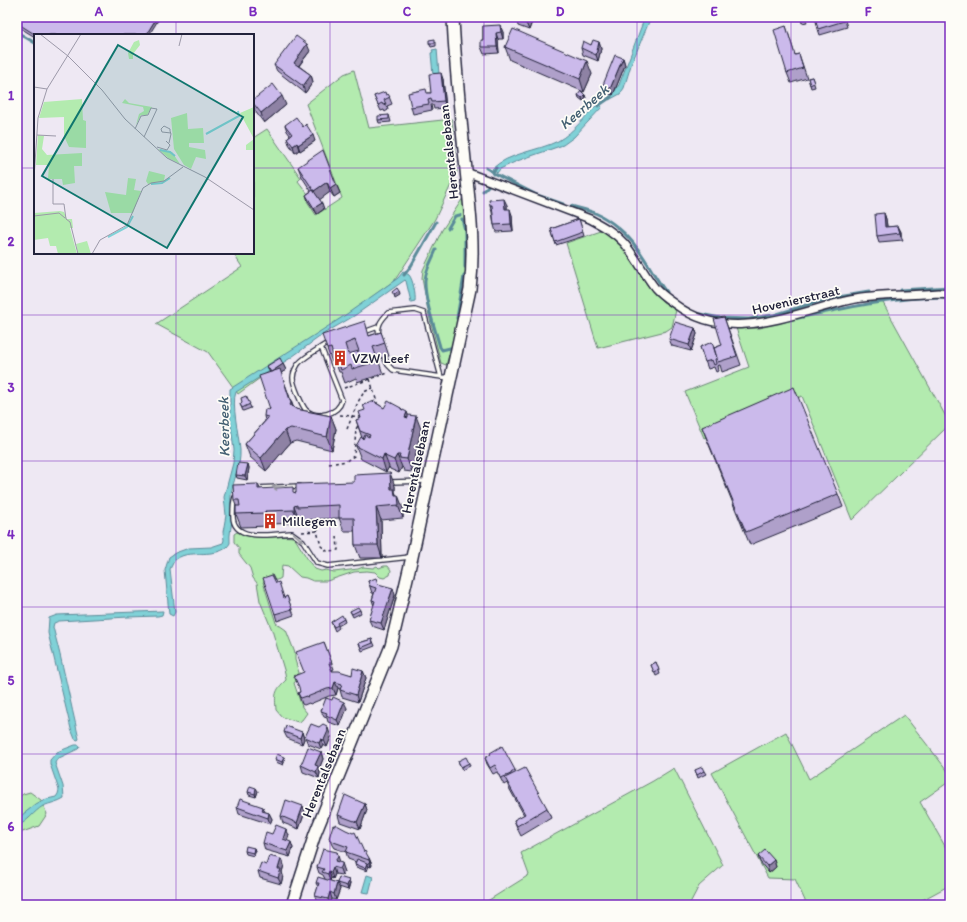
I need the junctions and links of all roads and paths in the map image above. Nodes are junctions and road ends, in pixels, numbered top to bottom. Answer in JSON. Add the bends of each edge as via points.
{"nodes":[{"id":1,"x":453,"y":17,"type":"edge"},
{"id":2,"x":466,"y":172,"type":"junction"},
{"id":3,"x":950,"y":294,"type":"edge"},
{"id":4,"x":378,"y":327,"type":"junction"},
{"id":5,"x":356,"y":334,"type":"edge"},
{"id":6,"x":334,"y":341,"type":"edge"},
{"id":7,"x":380,"y":342,"type":"edge"},
{"id":8,"x":321,"y":347,"type":"junction"},
{"id":9,"x":384,"y":357,"type":"dead end"},
{"id":10,"x":393,"y":370,"type":"junction"},
{"id":11,"x":446,"y":377,"type":"junction"},
{"id":12,"x":370,"y":379,"type":"junction"},
{"id":13,"x":373,"y":388,"type":"junction"},
{"id":14,"x":338,"y":390,"type":"junction"},
{"id":15,"x":373,"y":409,"type":"edge"},
{"id":16,"x":330,"y":414,"type":"junction"},
{"id":17,"x":351,"y":416,"type":"junction"},
{"id":18,"x":367,"y":418,"type":"edge"},
{"id":19,"x":359,"y":423,"type":"edge"},
{"id":20,"x":347,"y":429,"type":"dead end"},
{"id":21,"x":329,"y":464,"type":"dead end"},
{"id":22,"x":429,"y":481,"type":"junction"},
{"id":23,"x":389,"y":482,"type":"edge"},
{"id":24,"x":302,"y":486,"type":"edge"},
{"id":25,"x":251,"y":488,"type":"edge"},
{"id":26,"x":237,"y":493,"type":"edge"},
{"id":27,"x":329,"y":522,"type":"dead end"},
{"id":28,"x":317,"y":531,"type":"junction"},
{"id":29,"x":292,"y":533,"type":"junction"},
{"id":30,"x":337,"y":536,"type":"dead end"},
{"id":31,"x":412,"y":557,"type":"junction"},
{"id":32,"x":292,"y":905,"type":"edge"}],
"edges":[{"from":1,"to":2,"type":"street","name":"Herentalsebaan"},
{"from":2,"to":3,"type":"street","name":"Hovenierstraat","via":[[608,228],[624,243],[660,293],[693,316],[712,322],[744,325],[763,323],[851,300]]},
{"from":2,"to":11,"type":"street","name":"Herentalsebaan","via":[[473,266],[470,289]]},
{"from":4,"to":5,"type":"lane"},
{"from":4,"to":7,"type":"lane"},
{"from":4,"to":11,"type":"lane","via":[[388,313],[415,310],[424,313]]},
{"from":6,"to":8,"type":"lane"},
{"from":8,"to":14,"type":"lane"},
{"from":8,"to":16,"type":"lane","via":[[297,365],[293,379],[306,410],[315,414]]},
{"from":9,"to":10,"type":"lane"},
{"from":10,"to":11,"type":"lane"},
{"from":10,"to":12,"type":"path"},
{"from":11,"to":22,"type":"street","name":"Herentalsebaan"},
{"from":12,"to":13,"type":"path"},
{"from":12,"to":14,"type":"path"},
{"from":13,"to":15,"type":"path","via":[[378,407]]},
{"from":13,"to":17,"type":"path","via":[[364,392]]},
{"from":14,"to":16,"type":"lane","via":[[342,400],[337,410]]},
{"from":16,"to":17,"type":"path"},
{"from":17,"to":18,"type":"path"},
{"from":17,"to":20,"type":"path"},
{"from":19,"to":21,"type":"path","via":[[356,429],[354,456],[346,461]]},
{"from":22,"to":23,"type":"lane"},
{"from":22,"to":31,"type":"street","name":"Herentalsebaan"},
{"from":24,"to":25,"type":"lane","one_way":true},
{"from":26,"to":29,"type":"lane","via":[[233,501],[233,518],[236,527],[244,533]]},
{"from":27,"to":28,"type":"path","via":[[318,526]]},
{"from":28,"to":29,"type":"path"},
{"from":28,"to":30,"type":"path","via":[[321,546],[327,551],[338,550]]},
{"from":29,"to":31,"type":"lane","one_way":true,"via":[[303,541],[318,564],[328,566]]},
{"from":31,"to":32,"type":"street","name":"Herentalsebaan","via":[[391,646],[315,834]]}]}
